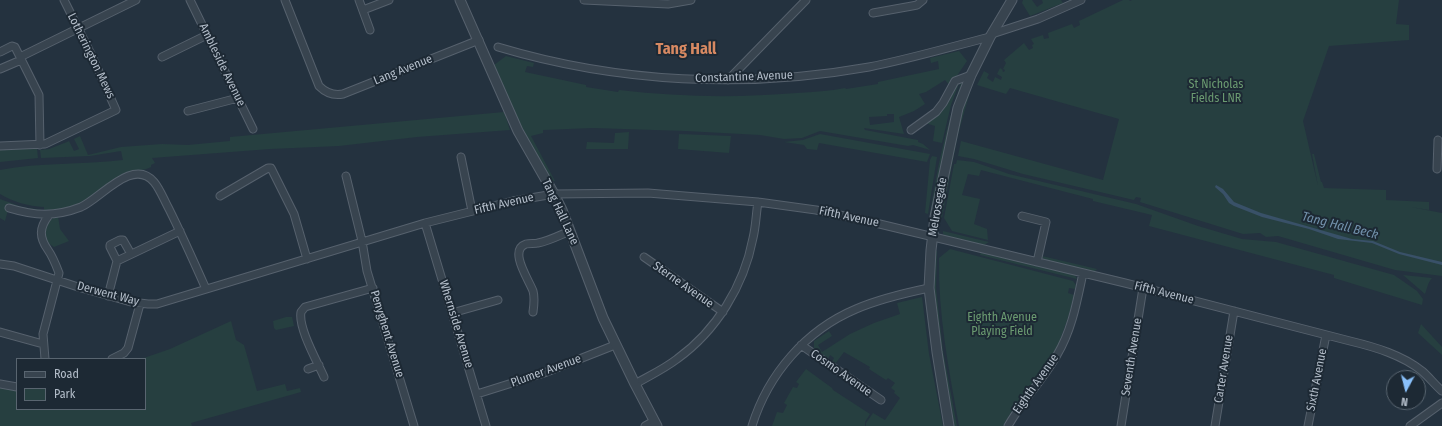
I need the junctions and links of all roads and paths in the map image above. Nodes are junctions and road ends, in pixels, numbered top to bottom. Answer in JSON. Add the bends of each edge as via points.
{"nodes":[{"id":1,"x":64,"y":0,"type":"edge"},
{"id":2,"x":136,"y":0,"type":"edge"},
{"id":3,"x":190,"y":0,"type":"edge"},
{"id":4,"x":285,"y":0,"type":"edge"},
{"id":5,"x":359,"y":0,"type":"edge"},
{"id":6,"x":389,"y":0,"type":"edge"},
{"id":7,"x":460,"y":0,"type":"edge"},
{"id":8,"x":584,"y":0,"type":"edge"},
{"id":9,"x":691,"y":0,"type":"edge"},
{"id":10,"x":806,"y":0,"type":"edge"},
{"id":11,"x":923,"y":0,"type":"edge"},
{"id":12,"x":1012,"y":0,"type":"edge"},
{"id":13,"x":1081,"y":0,"type":"edge"},
{"id":14,"x":363,"y":10,"type":"junction"},
{"id":15,"x":873,"y":13,"type":"dead end"},
{"id":16,"x":79,"y":28,"type":"junction"},
{"id":17,"x":370,"y":30,"type":"dead end"},
{"id":18,"x":207,"y":35,"type":"junction"},
{"id":19,"x":991,"y":36,"type":"junction"},
{"id":20,"x":479,"y":40,"type":"junction"},
{"id":21,"x":498,"y":47,"type":"dead end"},
{"id":22,"x":0,"y":52,"type":"edge"},
{"id":23,"x":162,"y":57,"type":"dead end"},
{"id":24,"x":21,"y":58,"type":"junction"},
{"id":25,"x":1,"y":68,"type":"edge"},
{"id":26,"x":971,"y":75,"type":"junction"},
{"id":27,"x":728,"y":80,"type":"junction"},
{"id":28,"x":238,"y":98,"type":"junction"},
{"id":29,"x":188,"y":111,"type":"dead end"},
{"id":30,"x":253,"y":129,"type":"dead end"},
{"id":31,"x":912,"y":130,"type":"dead end"},
{"id":32,"x":1438,"y":140,"type":"dead end"},
{"id":33,"x":40,"y":145,"type":"junction"},
{"id":34,"x":0,"y":146,"type":"edge"},
{"id":35,"x":1440,"y":155,"type":"edge"},
{"id":36,"x":461,"y":157,"type":"dead end"},
{"id":37,"x":1437,"y":169,"type":"dead end"},
{"id":38,"x":346,"y":176,"type":"dead end"},
{"id":39,"x":554,"y":194,"type":"junction"},
{"id":40,"x":220,"y":196,"type":"dead end"},
{"id":41,"x":758,"y":202,"type":"junction"},
{"id":42,"x":9,"y":208,"type":"dead end"},
{"id":43,"x":472,"y":211,"type":"junction"},
{"id":44,"x":49,"y":215,"type":"junction"},
{"id":45,"x":1022,"y":216,"type":"dead end"},
{"id":46,"x":425,"y":223,"type":"junction"},
{"id":47,"x":180,"y":231,"type":"junction"},
{"id":48,"x":570,"y":231,"type":"junction"},
{"id":49,"x":933,"y":236,"type":"junction"},
{"id":50,"x":362,"y":241,"type":"junction"},
{"id":51,"x":131,"y":254,"type":"junction"},
{"id":52,"x":644,"y":257,"type":"dead end"},
{"id":53,"x":307,"y":258,"type":"junction"},
{"id":54,"x":117,"y":261,"type":"junction"},
{"id":55,"x":1038,"y":262,"type":"junction"},
{"id":56,"x":0,"y":264,"type":"edge"},
{"id":57,"x":1083,"y":273,"type":"junction"},
{"id":58,"x":58,"y":280,"type":"junction"},
{"id":59,"x":240,"y":280,"type":"joint"},
{"id":60,"x":372,"y":288,"type":"junction"},
{"id":61,"x":929,"y":288,"type":"junction"},
{"id":62,"x":1143,"y":288,"type":"junction"},
{"id":63,"x":206,"y":289,"type":"junction"},
{"id":64,"x":108,"y":296,"type":"junction"},
{"id":65,"x":498,"y":300,"type":"dead end"},
{"id":66,"x":140,"y":304,"type":"junction"},
{"id":67,"x":1234,"y":311,"type":"junction"},
{"id":68,"x":533,"y":312,"type":"dead end"},
{"id":69,"x":723,"y":312,"type":"junction"},
{"id":70,"x":452,"y":313,"type":"junction"},
{"id":71,"x":0,"y":332,"type":"edge"},
{"id":72,"x":1326,"y":334,"type":"junction"},
{"id":73,"x":44,"y":344,"type":"junction"},
{"id":74,"x":615,"y":344,"type":"junction"},
{"id":75,"x":801,"y":345,"type":"junction"},
{"id":76,"x":46,"y":358,"type":"edge"},
{"id":77,"x":114,"y":358,"type":"edge"},
{"id":78,"x":319,"y":365,"type":"junction"},
{"id":79,"x":308,"y":369,"type":"dead end"},
{"id":80,"x":324,"y":377,"type":"dead end"},
{"id":81,"x":0,"y":384,"type":"edge"},
{"id":82,"x":635,"y":384,"type":"junction"},
{"id":83,"x":16,"y":388,"type":"edge"},
{"id":84,"x":1442,"y":391,"type":"edge"},
{"id":85,"x":477,"y":394,"type":"junction"},
{"id":86,"x":881,"y":400,"type":"dead end"},
{"id":87,"x":1442,"y":403,"type":"edge"},
{"id":88,"x":655,"y":424,"type":"edge"},
{"id":89,"x":414,"y":426,"type":"edge"},
{"id":90,"x":486,"y":426,"type":"edge"},
{"id":91,"x":645,"y":426,"type":"edge"},
{"id":92,"x":752,"y":426,"type":"edge"},
{"id":93,"x":949,"y":426,"type":"edge"},
{"id":94,"x":1008,"y":426,"type":"edge"},
{"id":95,"x":1121,"y":426,"type":"edge"},
{"id":96,"x":1215,"y":426,"type":"edge"},
{"id":97,"x":1308,"y":426,"type":"edge"},
{"id":98,"x":1410,"y":426,"type":"edge"}],
"edges":[{"from":1,"to":16,"type":"street","name":"Lotherington Mews"},
{"from":2,"to":16,"type":"street"},
{"from":3,"to":18,"type":"street","name":"Ambleside Avenue"},
{"from":4,"to":20,"type":"street","name":"Lang Avenue","via":[[319,86],[326,92],[337,95]]},
{"from":5,"to":14,"type":"street"},
{"from":6,"to":14,"type":"street"},
{"from":7,"to":20,"type":"street","name":"Tang Hall Lane"},
{"from":8,"to":9,"type":"street","via":[[668,4]]},
{"from":10,"to":27,"type":"street"},
{"from":11,"to":15,"type":"street","via":[[912,6],[884,7]]},
{"from":12,"to":19,"type":"street","name":"Melrosegate"},
{"from":13,"to":19,"type":"street","name":"Constantine Avenue"},
{"from":14,"to":17,"type":"street"},
{"from":16,"to":24,"type":"street"},
{"from":16,"to":33,"type":"street","name":"Lotherington Mews","via":[[116,110]]},
{"from":18,"to":23,"type":"street"},
{"from":18,"to":28,"type":"street","name":"Ambleside Avenue"},
{"from":19,"to":26,"type":"street","name":"Melrosegate"},
{"from":19,"to":27,"type":"street","name":"Constantine Avenue","via":[[869,67]]},
{"from":20,"to":39,"type":"street","name":"Tang Hall Lane","via":[[518,131]]},
{"from":21,"to":27,"type":"street","name":"Constantine Avenue","via":[[562,64],[607,72],[666,78]]},
{"from":22,"to":24,"type":"street","via":[[12,46]]},
{"from":24,"to":25,"type":"street"},
{"from":24,"to":33,"type":"street","via":[[39,95]]},
{"from":26,"to":31,"type":"street","via":[[955,82],[936,112]]},
{"from":26,"to":49,"type":"street","name":"Melrosegate","via":[[952,132]]},
{"from":28,"to":29,"type":"street"},
{"from":28,"to":30,"type":"street","name":"Ambleside Avenue"},
{"from":32,"to":35,"type":"street"},
{"from":33,"to":34,"type":"street","name":"Lotherington Mews"},
{"from":35,"to":37,"type":"street"},
{"from":36,"to":43,"type":"street"},
{"from":38,"to":50,"type":"street","name":"Penyghent Avenue"},
{"from":39,"to":41,"type":"street","name":"Fifth Avenue","via":[[648,193]]},
{"from":39,"to":43,"type":"street","name":"Fifth Avenue","via":[[513,200]]},
{"from":39,"to":48,"type":"street","name":"Tang Hall Lane"},
{"from":40,"to":53,"type":"street","via":[[271,168],[294,214]]},
{"from":41,"to":49,"type":"street","name":"Fifth Avenue","via":[[824,212]]},
{"from":41,"to":69,"type":"street","via":[[747,262],[740,282]]},
{"from":42,"to":44,"type":"street"},
{"from":43,"to":46,"type":"street","name":"Fifth Avenue"},
{"from":44,"to":47,"type":"street","via":[[80,207],[125,177],[142,174],[154,182]]},
{"from":44,"to":58,"type":"street","via":[[43,224],[41,237],[59,273]]},
{"from":45,"to":55,"type":"street","via":[[1046,222]]},
{"from":46,"to":50,"type":"street","name":"Fifth Avenue"},
{"from":46,"to":70,"type":"street","name":"Whernside Avenue"},
{"from":47,"to":51,"type":"street"},
{"from":47,"to":63,"type":"street"},
{"from":48,"to":68,"type":"street","via":[[539,243],[526,244],[519,251],[520,262],[537,304]]},
{"from":48,"to":74,"type":"street","name":"Tang Hall Lane"},
{"from":49,"to":55,"type":"street","name":"Fifth Avenue"},
{"from":49,"to":61,"type":"street","name":"Melrosegate"},
{"from":50,"to":53,"type":"street","name":"Fifth Avenue"},
{"from":50,"to":60,"type":"street","name":"Penyghent Avenue"},
{"from":51,"to":54,"type":"street"},
{"from":51,"to":54,"type":"street","via":[[123,240],[110,244]]},
{"from":52,"to":69,"type":"street","name":"Sterne Avenue"},
{"from":53,"to":59,"type":"street","name":"Fifth Avenue"},
{"from":54,"to":64,"type":"street"},
{"from":55,"to":57,"type":"street","name":"Fifth Avenue"},
{"from":56,"to":58,"type":"street","name":"Derwent Way"},
{"from":57,"to":62,"type":"street","name":"Fifth Avenue"},
{"from":57,"to":94,"type":"street","name":"Eighth Avenue","via":[[1073,316],[1058,355],[1016,411]]},
{"from":58,"to":64,"type":"street","name":"Derwent Way"},
{"from":58,"to":73,"type":"street","via":[[45,324]]},
{"from":59,"to":63,"type":"street","name":"Derwent Way"},
{"from":60,"to":78,"type":"street","via":[[303,309],[302,325]]},
{"from":60,"to":89,"type":"street","name":"Penyghent Avenue"},
{"from":61,"to":75,"type":"street","via":[[857,308],[819,330]]},
{"from":61,"to":93,"type":"street","name":"Melrosegate"},
{"from":62,"to":67,"type":"street","name":"Fifth Avenue"},
{"from":62,"to":95,"type":"street","name":"Seventh Avenue"},
{"from":63,"to":66,"type":"street","name":"Derwent Way","via":[[157,304]]},
{"from":64,"to":66,"type":"street","name":"Derwent Way"},
{"from":65,"to":70,"type":"street"},
{"from":66,"to":77,"type":"street","via":[[128,348]]},
{"from":67,"to":72,"type":"street","name":"Fifth Avenue"},
{"from":67,"to":96,"type":"street","name":"Carter Avenue"},
{"from":69,"to":82,"type":"street","via":[[694,345],[677,359]]},
{"from":70,"to":85,"type":"street","name":"Whernside Avenue"},
{"from":71,"to":73,"type":"street"},
{"from":72,"to":84,"type":"street","name":"Fifth Avenue","via":[[1379,349],[1405,361],[1422,371]]},
{"from":72,"to":97,"type":"street","name":"Sixth Avenue"},
{"from":73,"to":76,"type":"street"},
{"from":74,"to":82,"type":"street","name":"Tang Hall Lane"},
{"from":74,"to":85,"type":"street","name":"Plumer Avenue","via":[[544,373]]},
{"from":75,"to":86,"type":"street","name":"Cosmo Avenue"},
{"from":75,"to":92,"type":"street","via":[[779,370],[757,410]]},
{"from":78,"to":79,"type":"street"},
{"from":78,"to":80,"type":"street"},
{"from":81,"to":83,"type":"street"},
{"from":82,"to":88,"type":"street","name":"Tang Hall Lane"},
{"from":85,"to":90,"type":"street","name":"Whernside Avenue"},
{"from":87,"to":98,"type":"street"},
{"from":88,"to":91,"type":"street"}]}
